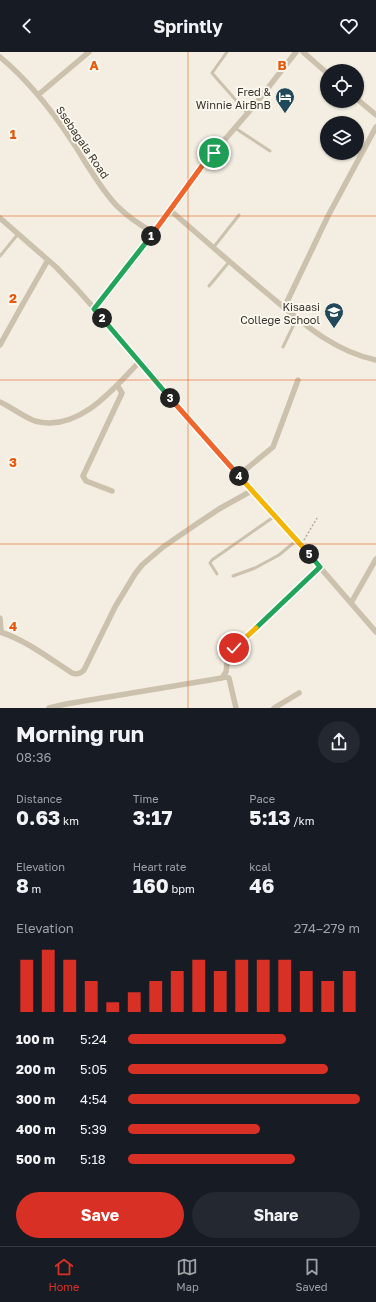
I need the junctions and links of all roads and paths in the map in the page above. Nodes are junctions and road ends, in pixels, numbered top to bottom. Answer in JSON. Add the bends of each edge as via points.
{"nodes":[{"id":1,"x":89,"y":52,"type":"edge"},
{"id":2,"x":227,"y":52,"type":"edge"},
{"id":3,"x":296,"y":52,"type":"edge"},
{"id":4,"x":303,"y":52,"type":"edge"},
{"id":5,"x":0,"y":57,"type":"edge"},
{"id":6,"x":320,"y":67,"type":"edge"},
{"id":7,"x":38,"y":95,"type":"junction"},
{"id":8,"x":364,"y":105,"type":"edge"},
{"id":9,"x":248,"y":114,"type":"junction"},
{"id":10,"x":376,"y":115,"type":"edge"},
{"id":11,"x":376,"y":127,"type":"edge"},
{"id":12,"x":235,"y":128,"type":"junction"},
{"id":13,"x":270,"y":151,"type":"dead end"},
{"id":14,"x":170,"y":210,"type":"junction"},
{"id":15,"x":239,"y":215,"type":"dead end"},
{"id":16,"x":0,"y":218,"type":"edge"},
{"id":17,"x":154,"y":233,"type":"junction"},
{"id":18,"x":18,"y":234,"type":"junction"},
{"id":19,"x":212,"y":248,"type":"junction"},
{"id":20,"x":0,"y":256,"type":"edge"},
{"id":21,"x":48,"y":260,"type":"junction"},
{"id":22,"x":229,"y":262,"type":"junction"},
{"id":23,"x":209,"y":286,"type":"dead end"},
{"id":24,"x":284,"y":308,"type":"junction"},
{"id":25,"x":94,"y":309,"type":"junction"},
{"id":26,"x":297,"y":318,"type":"junction"},
{"id":27,"x":0,"y":345,"type":"edge"},
{"id":28,"x":283,"y":346,"type":"dead end"},
{"id":29,"x":376,"y":360,"type":"edge"},
{"id":30,"x":140,"y":361,"type":"junction"},
{"id":31,"x":298,"y":380,"type":"dead end"},
{"id":32,"x":117,"y":385,"type":"junction"},
{"id":33,"x":0,"y":402,"type":"edge"},
{"id":34,"x":239,"y":475,"type":"junction"},
{"id":35,"x":253,"y":490,"type":"junction"},
{"id":36,"x":112,"y":491,"type":"dead end"},
{"id":37,"x":275,"y":516,"type":"junction"},
{"id":38,"x":317,"y":518,"type":"dead end"},
{"id":39,"x":299,"y":543,"type":"junction"},
{"id":40,"x":376,"y":559,"type":"edge"},
{"id":41,"x":320,"y":567,"type":"junction"},
{"id":42,"x":217,"y":574,"type":"dead end"},
{"id":43,"x":234,"y":576,"type":"dead end"},
{"id":44,"x":351,"y":603,"type":"junction"},
{"id":45,"x":0,"y":618,"type":"edge"},
{"id":46,"x":1,"y":632,"type":"edge"},
{"id":47,"x":376,"y":632,"type":"edge"},
{"id":48,"x":224,"y":676,"type":"junction"},
{"id":49,"x":299,"y":692,"type":"dead end"},
{"id":50,"x":48,"y":708,"type":"edge"},
{"id":51,"x":236,"y":708,"type":"edge"},
{"id":52,"x":274,"y":708,"type":"edge"}],
"edges":[{"from":1,"to":7,"type":"street"},
{"from":2,"to":9,"type":"lane","via":[[212,73]]},
{"from":3,"to":9,"type":"street"},
{"from":4,"to":6,"type":"street"},
{"from":5,"to":7,"type":"street","name":"Ssebagala Road","via":[[19,73]]},
{"from":7,"to":17,"type":"street","name":"Ssebagala Road","via":[[116,205]]},
{"from":8,"to":10,"type":"street"},
{"from":9,"to":12,"type":"street"},
{"from":11,"to":24,"type":"street","via":[[328,216]]},
{"from":12,"to":13,"type":"lane"},
{"from":12,"to":14,"type":"street","via":[[202,166]]},
{"from":14,"to":17,"type":"street"},
{"from":14,"to":19,"type":"street"},
{"from":15,"to":19,"type":"lane"},
{"from":16,"to":18,"type":"street"},
{"from":17,"to":25,"type":"street"},
{"from":18,"to":20,"type":"lane"},
{"from":18,"to":21,"type":"street"},
{"from":19,"to":22,"type":"street"},
{"from":21,"to":25,"type":"street"},
{"from":21,"to":27,"type":"street"},
{"from":22,"to":23,"type":"lane"},
{"from":22,"to":24,"type":"street"},
{"from":24,"to":26,"type":"street"},
{"from":25,"to":30,"type":"street"},
{"from":26,"to":28,"type":"lane"},
{"from":26,"to":29,"type":"street","via":[[315,332],[352,353]]},
{"from":30,"to":32,"type":"street"},
{"from":30,"to":34,"type":"street"},
{"from":31,"to":34,"type":"street","via":[[273,447]]},
{"from":32,"to":33,"type":"street","via":[[86,411],[64,421],[33,420]]},
{"from":32,"to":36,"type":"street","via":[[122,393],[83,476],[86,481]]},
{"from":34,"to":35,"type":"street"},
{"from":35,"to":37,"type":"street"},
{"from":35,"to":46,"type":"street","via":[[219,509],[142,564],[134,574],[81,673],[72,674],[27,644]]},
{"from":37,"to":39,"type":"street"},
{"from":37,"to":42,"type":"lane","via":[[212,560],[210,563]]},
{"from":38,"to":39,"type":"path"},
{"from":39,"to":41,"type":"street"},
{"from":39,"to":43,"type":"lane","via":[[255,568]]},
{"from":40,"to":44,"type":"street"},
{"from":41,"to":44,"type":"street"},
{"from":41,"to":48,"type":"street","via":[[234,648],[228,657]]},
{"from":44,"to":47,"type":"street"},
{"from":45,"to":46,"type":"street"},
{"from":48,"to":50,"type":"street","via":[[219,680]]},
{"from":48,"to":51,"type":"street","via":[[229,678]]},
{"from":49,"to":52,"type":"street"}]}
